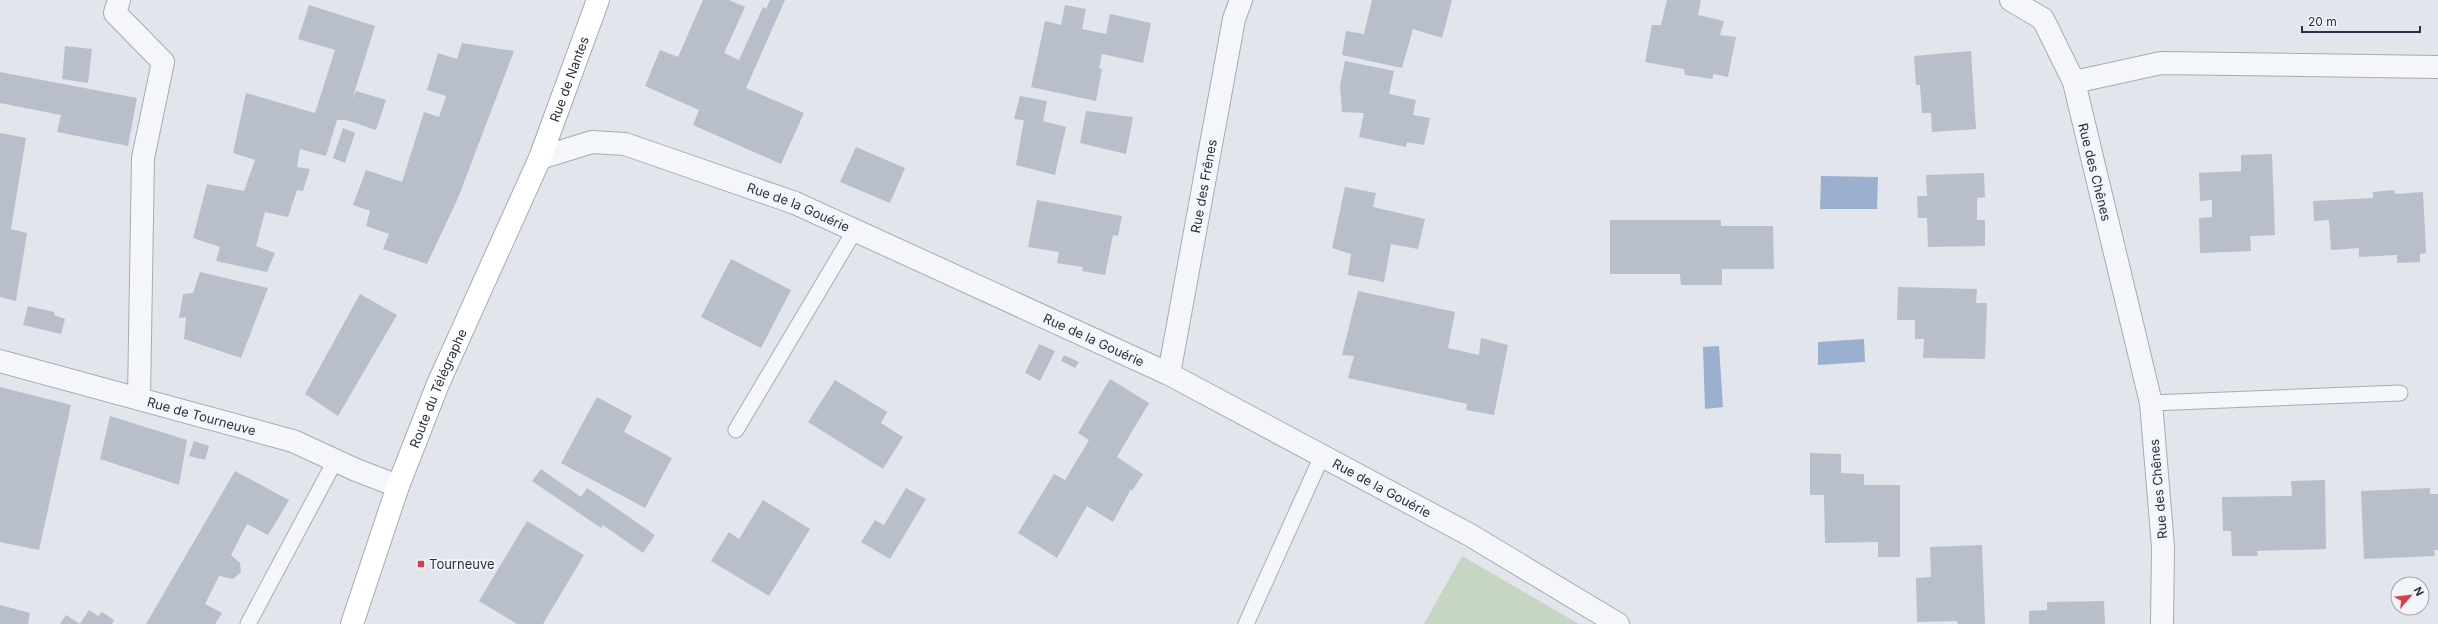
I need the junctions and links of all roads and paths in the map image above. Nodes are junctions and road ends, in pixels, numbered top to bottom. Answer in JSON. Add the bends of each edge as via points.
{"nodes":[{"id":1,"x":119,"y":0,"type":"edge"},
{"id":2,"x":598,"y":0,"type":"edge"},
{"id":3,"x":1241,"y":0,"type":"edge"},
{"id":4,"x":2011,"y":0,"type":"edge"},
{"id":5,"x":2438,"y":67,"type":"edge"},
{"id":6,"x":2074,"y":82,"type":"junction"},
{"id":7,"x":540,"y":158,"type":"junction"},
{"id":8,"x":855,"y":230,"type":"junction"},
{"id":9,"x":0,"y":360,"type":"edge"},
{"id":10,"x":1169,"y":374,"type":"junction"},
{"id":11,"x":2400,"y":393,"type":"dead end"},
{"id":12,"x":139,"y":398,"type":"junction"},
{"id":13,"x":2151,"y":403,"type":"junction"},
{"id":14,"x":736,"y":430,"type":"dead end"},
{"id":15,"x":1322,"y":456,"type":"junction"},
{"id":16,"x":335,"y":460,"type":"junction"},
{"id":17,"x":398,"y":486,"type":"junction"},
{"id":18,"x":248,"y":624,"type":"edge"},
{"id":19,"x":352,"y":624,"type":"edge"},
{"id":20,"x":1246,"y":624,"type":"edge"},
{"id":21,"x":1618,"y":624,"type":"edge"},
{"id":22,"x":2162,"y":624,"type":"edge"}],
"edges":[{"from":1,"to":12,"type":"street","via":[[116,13],[163,62],[143,158]]},
{"from":2,"to":7,"type":"main road","name":"Rue de Nantes"},
{"from":3,"to":10,"type":"street","name":"Rue des Frênes","via":[[1234,19]]},
{"from":4,"to":6,"type":"street","name":"Rue des Chênes","via":[[2043,19]]},
{"from":5,"to":6,"type":"street","via":[[2161,63]]},
{"from":6,"to":13,"type":"street","name":"Rue des Chênes"},
{"from":7,"to":8,"type":"street","name":"Rue de la Gouérie","via":[[592,142],[625,144],[795,203]]},
{"from":7,"to":17,"type":"main road","name":"Route du Télégraphe","via":[[438,384]]},
{"from":8,"to":10,"type":"street","name":"Rue de la Gouérie"},
{"from":8,"to":14,"type":"lane"},
{"from":9,"to":12,"type":"street","name":"Rue de Tourneuve"},
{"from":10,"to":15,"type":"street","name":"Rue de la Gouérie"},
{"from":11,"to":13,"type":"lane"},
{"from":12,"to":16,"type":"street","name":"Rue de Tourneuve","via":[[293,441]]},
{"from":13,"to":22,"type":"street","name":"Rue des Chênes","via":[[2163,547]]},
{"from":15,"to":20,"type":"lane"},
{"from":15,"to":21,"type":"street","name":"Rue de la Gouérie","via":[[1470,535]]},
{"from":16,"to":17,"type":"street","name":"Rue de Tourneuve"},
{"from":16,"to":18,"type":"lane"},
{"from":17,"to":19,"type":"main road","name":"Route du Télégraphe"}]}
